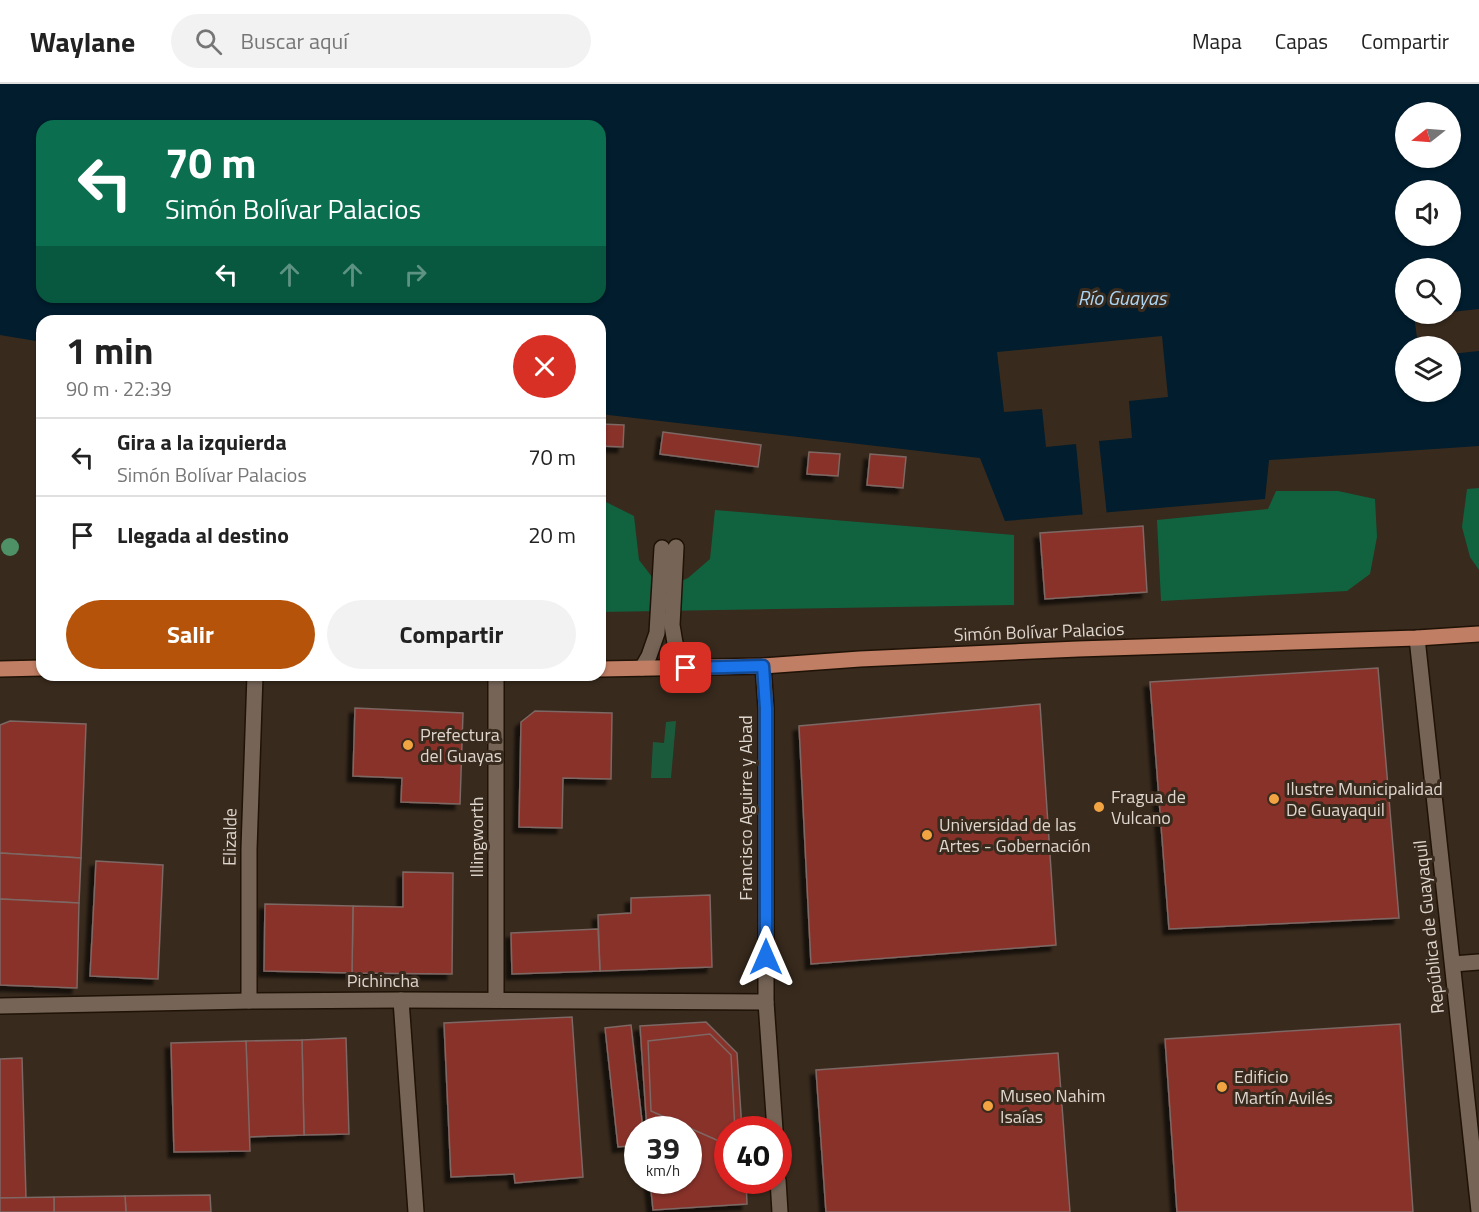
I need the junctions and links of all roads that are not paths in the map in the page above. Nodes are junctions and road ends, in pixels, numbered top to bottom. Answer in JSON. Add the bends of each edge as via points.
{"nodes":[{"id":1,"x":1479,"y":634,"type":"edge"},
{"id":2,"x":1418,"y":638,"type":"junction"},
{"id":3,"x":763,"y":666,"type":"junction"},
{"id":4,"x":36,"y":668,"type":"edge"},
{"id":5,"x":642,"y":668,"type":"junction"},
{"id":6,"x":686,"y":668,"type":"junction"},
{"id":7,"x":0,"y":669,"type":"edge"},
{"id":8,"x":606,"y":669,"type":"edge"},
{"id":9,"x":255,"y":681,"type":"edge"},
{"id":10,"x":496,"y":681,"type":"edge"},
{"id":11,"x":1479,"y":962,"type":"edge"},
{"id":12,"x":1453,"y":964,"type":"junction"},
{"id":13,"x":401,"y":1000,"type":"junction"},
{"id":14,"x":496,"y":1000,"type":"junction"},
{"id":15,"x":249,"y":1001,"type":"junction"},
{"id":16,"x":766,"y":1002,"type":"junction"},
{"id":17,"x":0,"y":1006,"type":"edge"},
{"id":18,"x":774,"y":1116,"type":"edge"},
{"id":19,"x":779,"y":1194,"type":"edge"},
{"id":20,"x":1479,"y":1211,"type":"edge"},
{"id":21,"x":416,"y":1212,"type":"edge"},
{"id":22,"x":780,"y":1212,"type":"edge"}],
"edges":[{"from":1,"to":2,"type":"main road","name":"Simón Bolívar Palacios"},
{"from":2,"to":3,"type":"main road","name":"Simón Bolívar Palacios","via":[[1078,649]]},
{"from":2,"to":12,"type":"street","name":"República de Guayaquil"},
{"from":3,"to":6,"type":"main road","name":"Simón Bolívar Palacios"},
{"from":3,"to":16,"type":"street","name":"Francisco Aguirre y Abad"},
{"from":4,"to":7,"type":"main road"},
{"from":5,"to":6,"type":"main road","name":"Simón Bolívar Palacios"},
{"from":5,"to":6,"type":"street","via":[[657,633],[669,547],[672,625]]},
{"from":5,"to":8,"type":"main road","name":"Simón Bolívar Palacios"},
{"from":9,"to":15,"type":"street","name":"Elizalde"},
{"from":10,"to":14,"type":"street","name":"Illingworth"},
{"from":11,"to":12,"type":"street"},
{"from":12,"to":20,"type":"street","name":"República de Guayaquil"},
{"from":13,"to":14,"type":"street","name":"Pichincha"},
{"from":13,"to":15,"type":"street","name":"Pichincha"},
{"from":13,"to":21,"type":"street"},
{"from":14,"to":16,"type":"street","name":"Pichincha"},
{"from":15,"to":17,"type":"street","name":"Pichincha"},
{"from":16,"to":18,"type":"street","name":"Francisco Aguirre y Abad"},
{"from":19,"to":22,"type":"street"}]}
